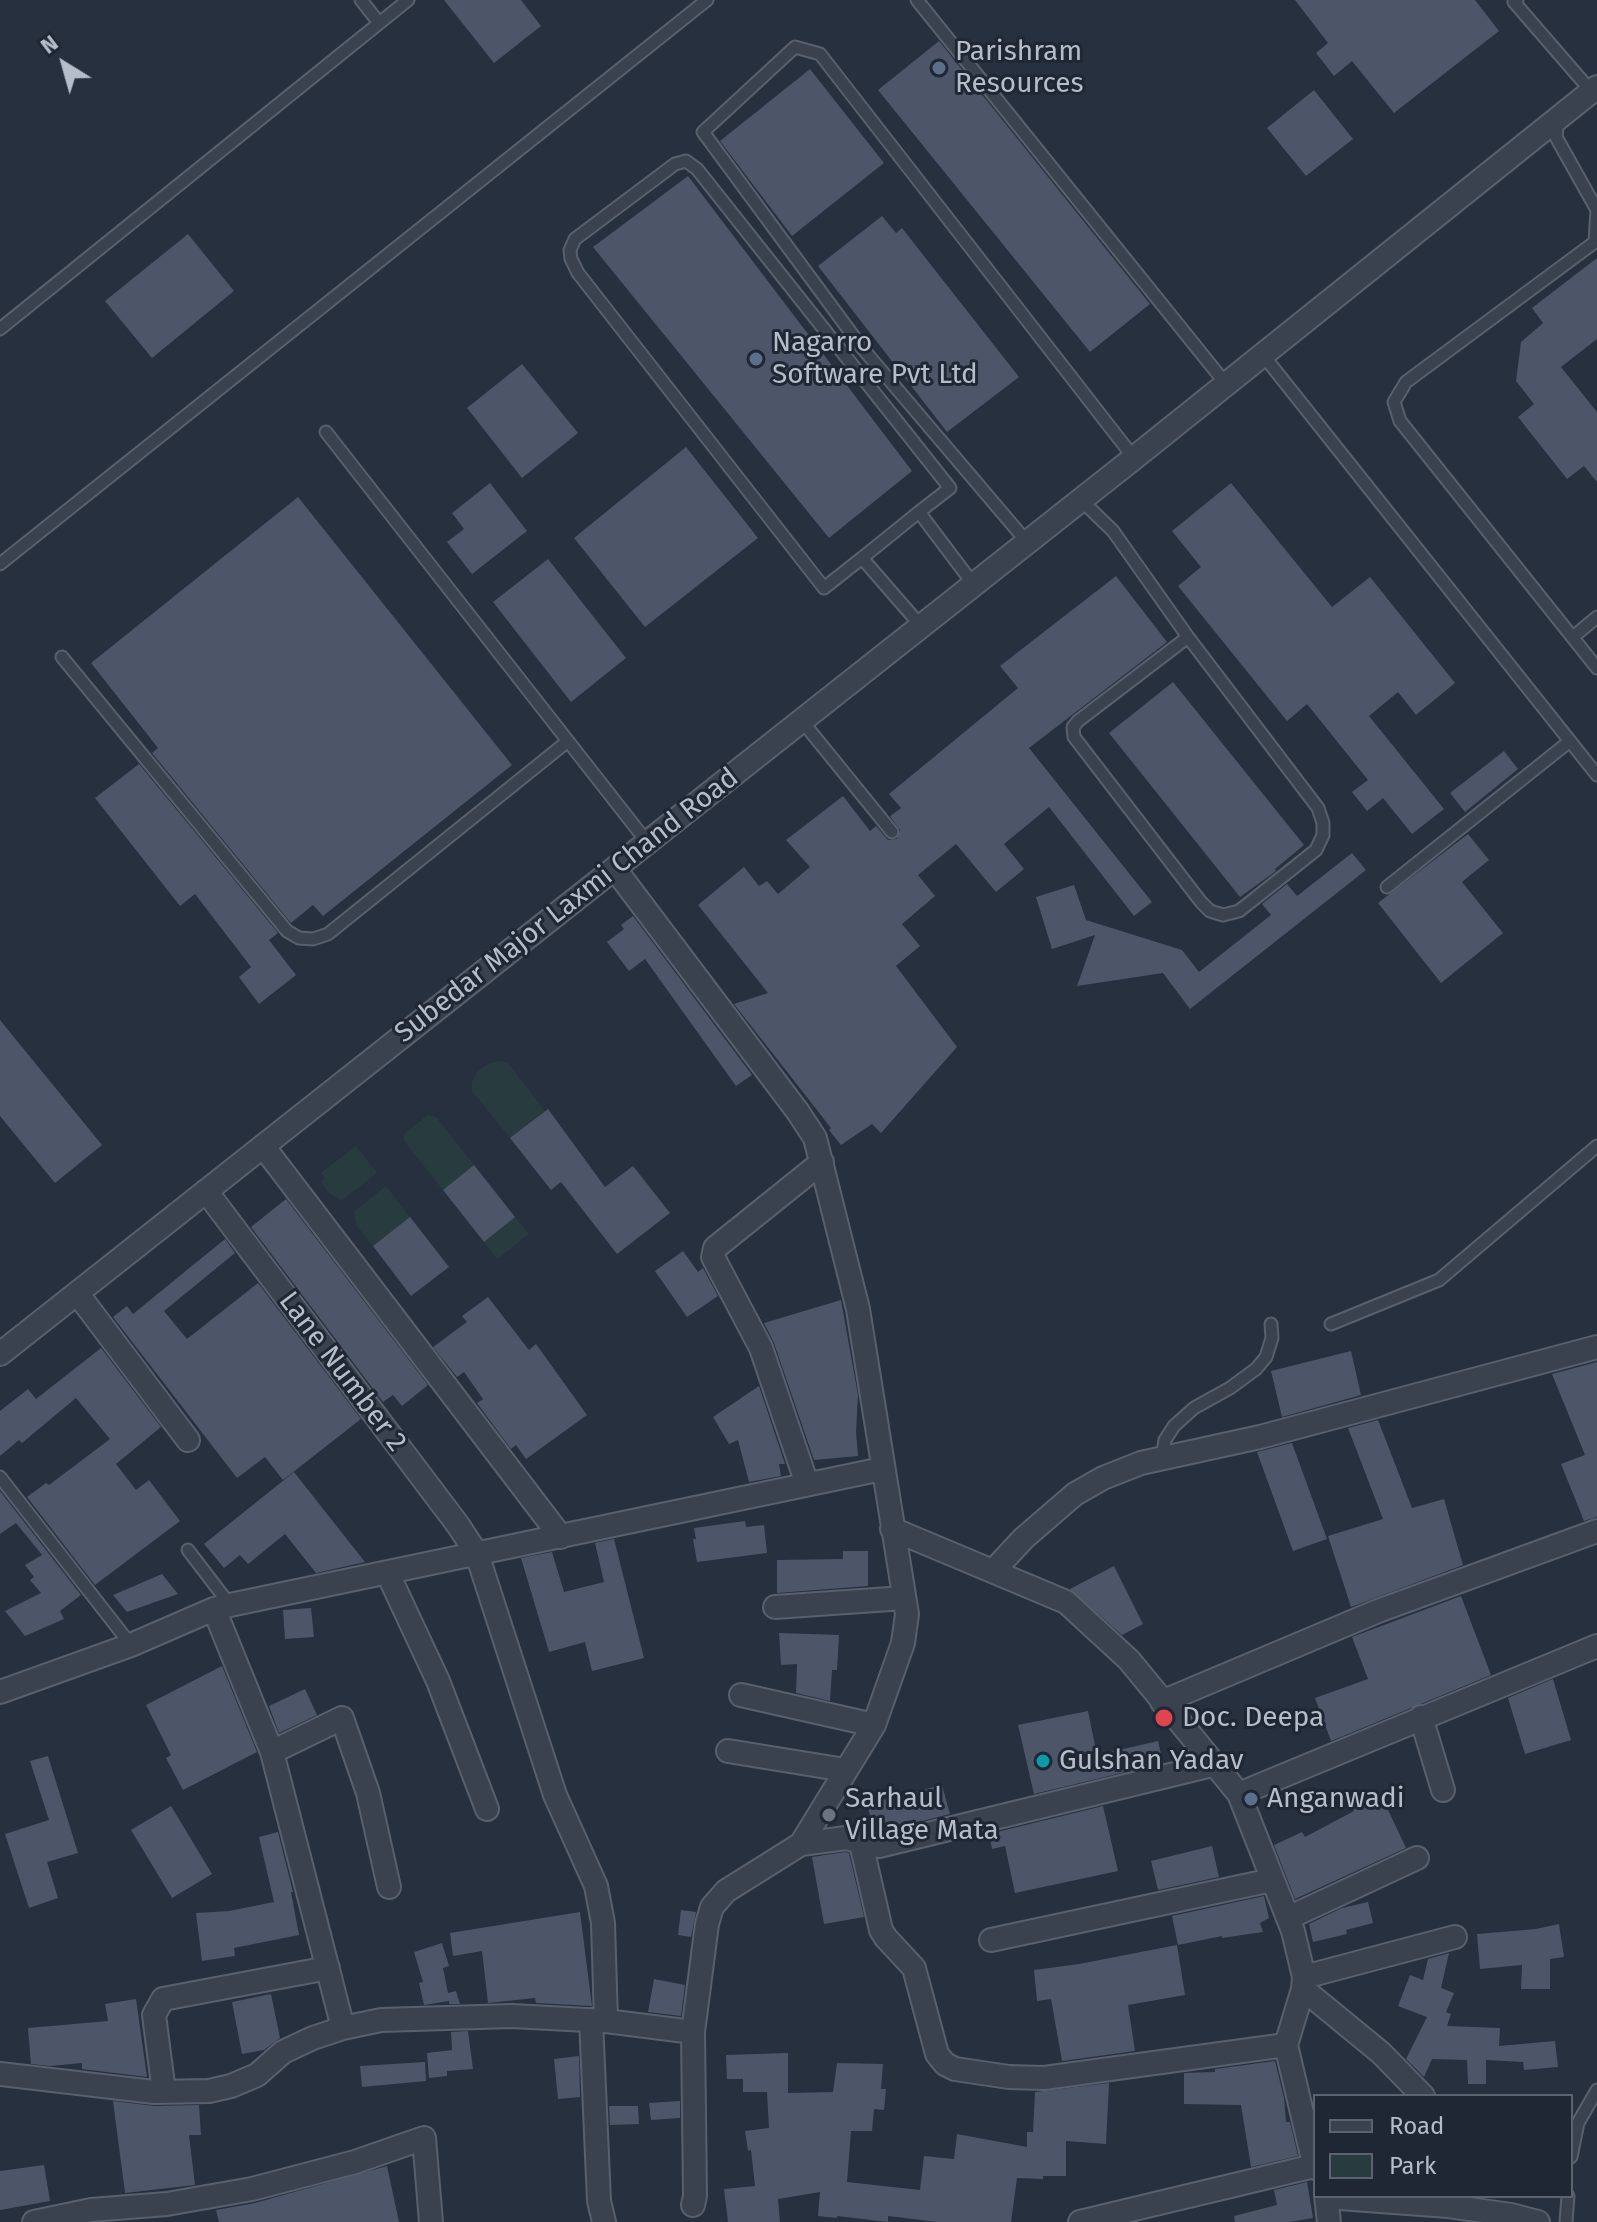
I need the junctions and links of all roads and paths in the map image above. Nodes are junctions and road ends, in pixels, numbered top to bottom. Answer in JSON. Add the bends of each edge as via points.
{"nodes":[{"id":1,"x":361,"y":0,"type":"edge"},
{"id":2,"x":408,"y":0,"type":"edge"},
{"id":3,"x":707,"y":0,"type":"edge"},
{"id":4,"x":917,"y":0,"type":"edge"},
{"id":5,"x":1515,"y":1,"type":"edge"},
{"id":6,"x":379,"y":23,"type":"junction"},
{"id":7,"x":1594,"y":89,"type":"edge"},
{"id":8,"x":1558,"y":118,"type":"junction"},
{"id":9,"x":1597,"y":210,"type":"edge"},
{"id":10,"x":1596,"y":242,"type":"edge"},
{"id":11,"x":0,"y":329,"type":"edge"},
{"id":12,"x":1263,"y":355,"type":"junction"},
{"id":13,"x":1226,"y":384,"type":"junction"},
{"id":14,"x":326,"y":432,"type":"dead end"},
{"id":15,"x":1134,"y":458,"type":"junction"},
{"id":16,"x":1081,"y":500,"type":"junction"},
{"id":17,"x":919,"y":512,"type":"junction"},
{"id":18,"x":1027,"y":542,"type":"junction"},
{"id":19,"x":862,"y":558,"type":"junction"},
{"id":20,"x":0,"y":564,"type":"edge"},
{"id":21,"x":974,"y":585,"type":"junction"},
{"id":22,"x":1597,"y":617,"type":"edge"},
{"id":23,"x":921,"y":626,"type":"junction"},
{"id":24,"x":1188,"y":637,"type":"junction"},
{"id":25,"x":1573,"y":637,"type":"junction"},
{"id":26,"x":62,"y":657,"type":"dead end"},
{"id":27,"x":1597,"y":668,"type":"edge"},
{"id":28,"x":802,"y":721,"type":"junction"},
{"id":29,"x":568,"y":741,"type":"junction"},
{"id":30,"x":1570,"y":741,"type":"junction"},
{"id":31,"x":1597,"y":775,"type":"edge"},
{"id":32,"x":892,"y":832,"type":"dead end"},
{"id":33,"x":647,"y":842,"type":"junction"},
{"id":34,"x":615,"y":869,"type":"junction"},
{"id":35,"x":1387,"y":887,"type":"dead end"},
{"id":36,"x":263,"y":1146,"type":"junction"},
{"id":37,"x":1597,"y":1146,"type":"edge"},
{"id":38,"x":822,"y":1162,"type":"junction"},
{"id":39,"x":206,"y":1191,"type":"junction"},
{"id":40,"x":77,"y":1293,"type":"junction"},
{"id":41,"x":1271,"y":1324,"type":"dead end"},
{"id":42,"x":1331,"y":1324,"type":"dead end"},
{"id":43,"x":1597,"y":1347,"type":"edge"},
{"id":44,"x":0,"y":1354,"type":"edge"},
{"id":45,"x":188,"y":1440,"type":"dead end"},
{"id":46,"x":1162,"y":1458,"type":"junction"},
{"id":47,"x":882,"y":1469,"type":"junction"},
{"id":48,"x":0,"y":1477,"type":"edge"},
{"id":49,"x":807,"y":1484,"type":"junction"},
{"id":50,"x":892,"y":1529,"type":"junction"},
{"id":51,"x":1597,"y":1531,"type":"edge"},
{"id":52,"x":561,"y":1537,"type":"junction"},
{"id":53,"x":188,"y":1550,"type":"dead end"},
{"id":54,"x":477,"y":1554,"type":"junction"},
{"id":55,"x":994,"y":1570,"type":"junction"},
{"id":56,"x":388,"y":1574,"type":"junction"},
{"id":57,"x":904,"y":1598,"type":"junction"},
{"id":58,"x":222,"y":1607,"type":"junction"},
{"id":59,"x":775,"y":1607,"type":"dead end"},
{"id":60,"x":131,"y":1645,"type":"junction"},
{"id":61,"x":1597,"y":1646,"type":"edge"},
{"id":62,"x":0,"y":1692,"type":"edge"},
{"id":63,"x":741,"y":1695,"type":"dead end"},
{"id":64,"x":1162,"y":1702,"type":"junction"},
{"id":65,"x":1421,"y":1717,"type":"junction"},
{"id":66,"x":874,"y":1725,"type":"junction"},
{"id":67,"x":728,"y":1751,"type":"dead end"},
{"id":68,"x":272,"y":1752,"type":"junction"},
{"id":69,"x":1216,"y":1764,"type":"junction"},
{"id":70,"x":845,"y":1770,"type":"junction"},
{"id":71,"x":1443,"y":1790,"type":"dead end"},
{"id":72,"x":1239,"y":1794,"type":"junction"},
{"id":73,"x":487,"y":1809,"type":"dead end"},
{"id":74,"x":861,"y":1843,"type":"junction"},
{"id":75,"x":801,"y":1844,"type":"junction"},
{"id":76,"x":1417,"y":1858,"type":"dead end"},
{"id":77,"x":1272,"y":1880,"type":"junction"},
{"id":78,"x":389,"y":1887,"type":"dead end"},
{"id":79,"x":1288,"y":1918,"type":"junction"},
{"id":80,"x":1455,"y":1937,"type":"dead end"},
{"id":81,"x":991,"y":1940,"type":"dead end"},
{"id":82,"x":328,"y":1968,"type":"junction"},
{"id":83,"x":1303,"y":1983,"type":"junction"},
{"id":84,"x":598,"y":2021,"type":"junction"},
{"id":85,"x":343,"y":2028,"type":"junction"},
{"id":86,"x":693,"y":2032,"type":"junction"},
{"id":87,"x":1286,"y":2045,"type":"junction"},
{"id":88,"x":0,"y":2074,"type":"edge"},
{"id":89,"x":1597,"y":2090,"type":"edge"},
{"id":90,"x":164,"y":2092,"type":"junction"},
{"id":91,"x":1421,"y":2094,"type":"edge"},
{"id":92,"x":1573,"y":2147,"type":"edge"},
{"id":93,"x":1313,"y":2163,"type":"edge"},
{"id":94,"x":1313,"y":2167,"type":"edge"},
{"id":95,"x":1326,"y":2198,"type":"edge"},
{"id":96,"x":1375,"y":2198,"type":"edge"},
{"id":97,"x":1568,"y":2198,"type":"edge"},
{"id":98,"x":1449,"y":2201,"type":"edge"},
{"id":99,"x":693,"y":2205,"type":"dead end"},
{"id":100,"x":34,"y":2222,"type":"edge"},
{"id":101,"x":431,"y":2222,"type":"edge"},
{"id":102,"x":604,"y":2222,"type":"edge"},
{"id":103,"x":1080,"y":2222,"type":"edge"},
{"id":104,"x":1329,"y":2222,"type":"edge"},
{"id":105,"x":1538,"y":2222,"type":"edge"},
{"id":106,"x":1566,"y":2222,"type":"edge"}],
"edges":[{"from":1,"to":6,"type":"lane"},
{"from":2,"to":6,"type":"lane"},
{"from":3,"to":20,"type":"lane"},
{"from":4,"to":13,"type":"lane"},
{"from":5,"to":7,"type":"lane"},
{"from":6,"to":11,"type":"lane"},
{"from":7,"to":8,"type":"street","name":"Subedar Major Laxmi Chand Road"},
{"from":8,"to":9,"type":"lane","via":[[1556,137]]},
{"from":8,"to":12,"type":"street","name":"Subedar Major Laxmi Chand Road"},
{"from":9,"to":10,"type":"lane"},
{"from":10,"to":25,"type":"lane","via":[[1406,382],[1394,402],[1400,421]]},
{"from":12,"to":13,"type":"street","name":"Subedar Major Laxmi Chand Road"},
{"from":12,"to":30,"type":"lane"},
{"from":13,"to":15,"type":"street","name":"Subedar Major Laxmi Chand Road"},
{"from":14,"to":29,"type":"lane"},
{"from":15,"to":16,"type":"street","name":"Subedar Major Laxmi Chand Road"},
{"from":15,"to":18,"type":"lane","via":[[820,54],[795,47],[703,132],[863,349]]},
{"from":16,"to":18,"type":"street","name":"Subedar Major Laxmi Chand Road"},
{"from":16,"to":24,"type":"lane","via":[[1113,531]]},
{"from":17,"to":19,"type":"lane"},
{"from":17,"to":19,"type":"lane","via":[[950,488],[697,169],[686,161],[675,164],[575,239],[570,250],[578,273],[824,588]]},
{"from":17,"to":21,"type":"lane"},
{"from":18,"to":21,"type":"street","name":"Subedar Major Laxmi Chand Road"},
{"from":19,"to":23,"type":"lane"},
{"from":21,"to":23,"type":"street","name":"Subedar Major Laxmi Chand Road"},
{"from":22,"to":25,"type":"lane"},
{"from":23,"to":28,"type":"street","name":"Subedar Major Laxmi Chand Road"},
{"from":24,"to":24,"type":"lane","via":[[1318,808],[1323,823],[1316,850],[1239,911],[1223,915],[1201,902],[1074,737],[1078,721]]},
{"from":25,"to":27,"type":"lane"},
{"from":26,"to":29,"type":"lane","via":[[287,931],[299,938],[328,934]]},
{"from":28,"to":32,"type":"lane"},
{"from":28,"to":33,"type":"street","name":"Subedar Major Laxmi Chand Road"},
{"from":29,"to":33,"type":"lane"},
{"from":30,"to":31,"type":"lane"},
{"from":30,"to":35,"type":"lane"},
{"from":33,"to":34,"type":"street","name":"Subedar Major Laxmi Chand Road"},
{"from":34,"to":36,"type":"street","name":"Subedar Major Laxmi Chand Road"},
{"from":34,"to":38,"type":"street","via":[[798,1112],[815,1138]]},
{"from":36,"to":39,"type":"street","name":"Subedar Major Laxmi Chand Road"},
{"from":36,"to":52,"type":"street"},
{"from":37,"to":42,"type":"lane","via":[[1439,1280]]},
{"from":38,"to":47,"type":"street","via":[[858,1309]]},
{"from":38,"to":49,"type":"street","via":[[715,1248],[713,1257],[761,1348]]},
{"from":39,"to":40,"type":"street","name":"Subedar Major Laxmi Chand Road"},
{"from":39,"to":54,"type":"street","name":"Lane Number 2"},
{"from":40,"to":44,"type":"street","name":"Subedar Major Laxmi Chand Road"},
{"from":40,"to":45,"type":"street"},
{"from":41,"to":46,"type":"lane","via":[[1266,1357],[1174,1426]]},
{"from":43,"to":46,"type":"street"},
{"from":46,"to":55,"type":"street","via":[[1103,1478],[1075,1494]]},
{"from":47,"to":49,"type":"street"},
{"from":47,"to":50,"type":"street"},
{"from":48,"to":60,"type":"lane"},
{"from":49,"to":52,"type":"street"},
{"from":50,"to":55,"type":"street"},
{"from":50,"to":57,"type":"street"},
{"from":51,"to":64,"type":"street","via":[[1378,1611]]},
{"from":52,"to":54,"type":"street"},
{"from":53,"to":58,"type":"lane"},
{"from":54,"to":56,"type":"street"},
{"from":54,"to":84,"type":"street","name":"Lane Number 2","via":[[555,1795],[596,1886],[603,1923]]},
{"from":55,"to":64,"type":"street","via":[[1066,1602],[1129,1660]]},
{"from":56,"to":58,"type":"street"},
{"from":56,"to":73,"type":"street","via":[[438,1681]]},
{"from":57,"to":59,"type":"street"},
{"from":57,"to":66,"type":"street","via":[[903,1643]]},
{"from":58,"to":60,"type":"street"},
{"from":58,"to":68,"type":"street"},
{"from":60,"to":62,"type":"street"},
{"from":61,"to":65,"type":"street"},
{"from":63,"to":66,"type":"street"},
{"from":64,"to":69,"type":"street"},
{"from":65,"to":71,"type":"street"},
{"from":65,"to":72,"type":"street"},
{"from":66,"to":70,"type":"street"},
{"from":67,"to":70,"type":"street"},
{"from":68,"to":78,"type":"street","via":[[342,1718],[375,1816]]},
{"from":68,"to":82,"type":"street"},
{"from":69,"to":72,"type":"street"},
{"from":69,"to":74,"type":"street","via":[[911,1840],[879,1846]]},
{"from":70,"to":75,"type":"street"},
{"from":72,"to":77,"type":"street"},
{"from":74,"to":75,"type":"street","via":[[846,1838]]},
{"from":74,"to":87,"type":"street","via":[[881,1930],[914,1968],[937,2054],[955,2069],[1044,2078]]},
{"from":75,"to":86,"type":"street","via":[[726,1891],[712,1907]]},
{"from":76,"to":79,"type":"street"},
{"from":77,"to":79,"type":"street"},
{"from":77,"to":81,"type":"street"},
{"from":79,"to":83,"type":"street"},
{"from":80,"to":83,"type":"street"},
{"from":82,"to":85,"type":"street"},
{"from":82,"to":90,"type":"street","via":[[163,1999],[154,2015]]},
{"from":83,"to":87,"type":"street"},
{"from":83,"to":91,"type":"street"},
{"from":84,"to":85,"type":"street","via":[[512,2016],[381,2020]]},
{"from":84,"to":86,"type":"street"},
{"from":84,"to":102,"type":"street","name":"Lane Number 2","via":[[599,2201]]},
{"from":85,"to":90,"type":"street","via":[[283,2052],[257,2075],[231,2086]]},
{"from":86,"to":99,"type":"street"},
{"from":87,"to":93,"type":"street"},
{"from":88,"to":90,"type":"street"},
{"from":89,"to":92,"type":"lane","via":[[1578,2123]]},
{"from":94,"to":103,"type":"street"},
{"from":95,"to":104,"type":"street"},
{"from":96,"to":98,"type":"street"},
{"from":97,"to":106,"type":"lane"},
{"from":98,"to":105,"type":"street"},
{"from":100,"to":101,"type":"street","via":[[252,2189],[424,2138]]}]}
